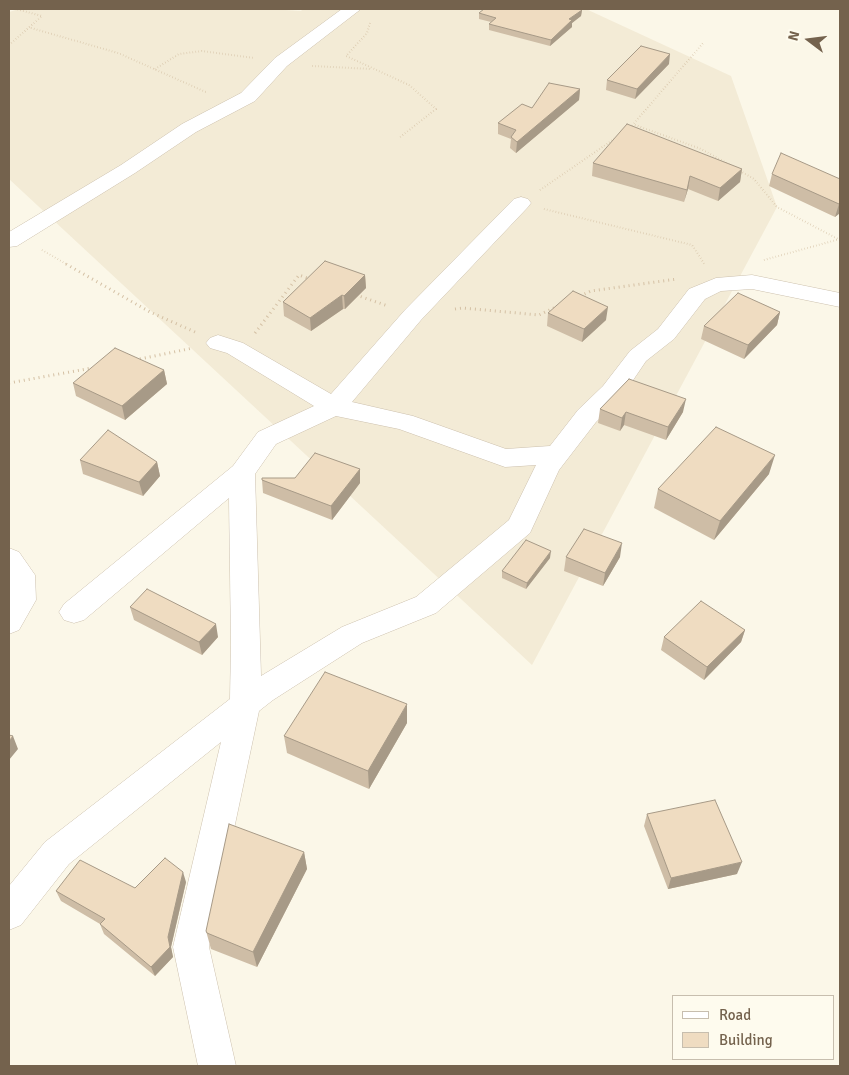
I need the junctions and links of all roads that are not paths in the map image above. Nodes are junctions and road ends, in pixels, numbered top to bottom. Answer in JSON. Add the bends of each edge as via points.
{"nodes":[{"id":1,"x":353,"y":9,"type":"edge"},
{"id":2,"x":521,"y":203,"type":"road end"},
{"id":3,"x":9,"y":241,"type":"edge"},
{"id":4,"x":840,"y":300,"type":"edge"},
{"id":5,"x":226,"y":346,"type":"road end"},
{"id":6,"x":334,"y":407,"type":"junction"},
{"id":7,"x":558,"y":454,"type":"junction"},
{"id":8,"x":242,"y":473,"type":"junction"},
{"id":9,"x":9,"y":559,"type":"edge"},
{"id":10,"x":74,"y":612,"type":"dead end"},
{"id":11,"x":9,"y":622,"type":"edge"},
{"id":12,"x":245,"y":704,"type":"junction"},
{"id":13,"x":9,"y":913,"type":"edge"},
{"id":14,"x":217,"y":1066,"type":"edge"}],
"edges":[{"from":1,"to":3,"type":"street","via":[[281,62],[248,97],[189,128]]},
{"from":2,"to":6,"type":"street","via":[[414,314]]},
{"from":4,"to":7,"type":"street","via":[[752,282],[713,280],[697,294],[666,334],[638,356],[612,392],[587,416]]},
{"from":5,"to":6,"type":"street"},
{"from":6,"to":7,"type":"street","via":[[404,422],[506,458]]},
{"from":6,"to":8,"type":"street","via":[[267,438]]},
{"from":7,"to":12,"type":"street","via":[[548,466],[520,526],[426,605],[352,635]]},
{"from":8,"to":10,"type":"street"},
{"from":8,"to":12,"type":"street"},
{"from":9,"to":11,"type":"street","via":[[21,575],[22,600]]},
{"from":12,"to":13,"type":"street","via":[[57,853]]},
{"from":12,"to":14,"type":"street","via":[[191,947]]}]}
